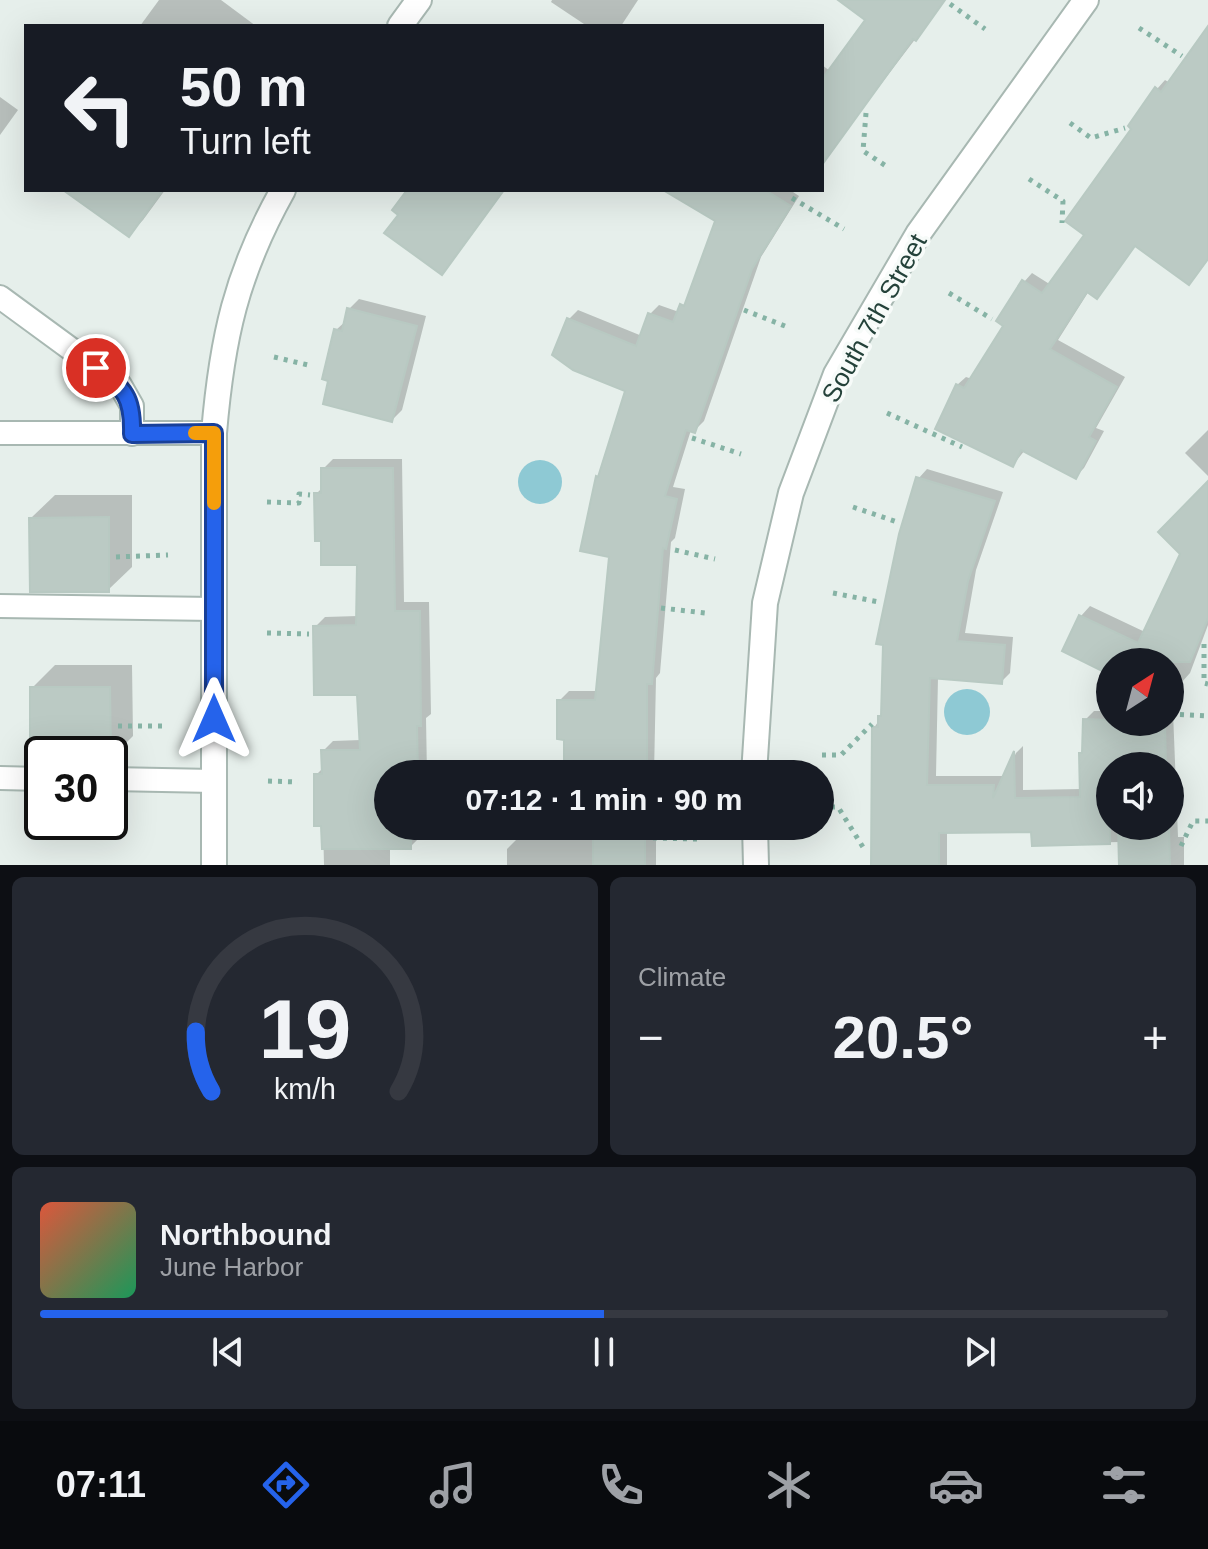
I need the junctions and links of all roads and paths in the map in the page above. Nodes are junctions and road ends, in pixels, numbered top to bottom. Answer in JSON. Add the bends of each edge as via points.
{"nodes":[{"id":1,"x":419,"y":0,"type":"edge"},
{"id":2,"x":1086,"y":0,"type":"edge"},
{"id":3,"x":950,"y":4,"type":"dead end"},
{"id":4,"x":401,"y":24,"type":"edge"},
{"id":5,"x":1139,"y":28,"type":"dead end"},
{"id":6,"x":985,"y":29,"type":"dead end"},
{"id":7,"x":1182,"y":56,"type":"dead end"},
{"id":8,"x":866,"y":113,"type":"dead end"},
{"id":9,"x":1070,"y":123,"type":"dead end"},
{"id":10,"x":1125,"y":128,"type":"dead end"},
{"id":11,"x":886,"y":166,"type":"dead end"},
{"id":12,"x":1029,"y":179,"type":"dead end"},
{"id":13,"x":282,"y":192,"type":"edge"},
{"id":14,"x":792,"y":198,"type":"dead end"},
{"id":15,"x":1062,"y":223,"type":"dead end"},
{"id":16,"x":844,"y":229,"type":"dead end"},
{"id":17,"x":949,"y":293,"type":"dead end"},
{"id":18,"x":0,"y":297,"type":"edge"},
{"id":19,"x":744,"y":310,"type":"dead end"},
{"id":20,"x":992,"y":319,"type":"dead end"},
{"id":21,"x":790,"y":328,"type":"dead end"},
{"id":22,"x":274,"y":357,"type":"dead end"},
{"id":23,"x":308,"y":365,"type":"dead end"},
{"id":24,"x":887,"y":413,"type":"dead end"},
{"id":25,"x":0,"y":433,"type":"edge"},
{"id":26,"x":214,"y":433,"type":"junction"},
{"id":27,"x":132,"y":434,"type":"junction"},
{"id":28,"x":692,"y":438,"type":"dead end"},
{"id":29,"x":962,"y":447,"type":"dead end"},
{"id":30,"x":741,"y":454,"type":"dead end"},
{"id":31,"x":310,"y":495,"type":"dead end"},
{"id":32,"x":267,"y":502,"type":"dead end"},
{"id":33,"x":853,"y":507,"type":"dead end"},
{"id":34,"x":897,"y":522,"type":"dead end"},
{"id":35,"x":675,"y":550,"type":"dead end"},
{"id":36,"x":168,"y":555,"type":"dead end"},
{"id":37,"x":116,"y":557,"type":"dead end"},
{"id":38,"x":715,"y":559,"type":"dead end"},
{"id":39,"x":833,"y":593,"type":"dead end"},
{"id":40,"x":879,"y":602,"type":"dead end"},
{"id":41,"x":0,"y":606,"type":"edge"},
{"id":42,"x":661,"y":608,"type":"dead end"},
{"id":43,"x":214,"y":609,"type":"junction"},
{"id":44,"x":705,"y":613,"type":"dead end"},
{"id":45,"x":267,"y":633,"type":"dead end"},
{"id":46,"x":309,"y":634,"type":"dead end"},
{"id":47,"x":1204,"y":644,"type":"dead end"},
{"id":48,"x":1208,"y":684,"type":"edge"},
{"id":49,"x":1184,"y":715,"type":"edge"},
{"id":50,"x":1208,"y":716,"type":"edge"},
{"id":51,"x":872,"y":724,"type":"dead end"},
{"id":52,"x":118,"y":726,"type":"dead end"},
{"id":53,"x":168,"y":726,"type":"dead end"},
{"id":54,"x":822,"y":755,"type":"dead end"},
{"id":55,"x":755,"y":760,"type":"edge"},
{"id":56,"x":0,"y":778,"type":"edge"},
{"id":57,"x":24,"y":779,"type":"edge"},
{"id":58,"x":128,"y":779,"type":"edge"},
{"id":59,"x":214,"y":781,"type":"junction"},
{"id":60,"x":268,"y":781,"type":"dead end"},
{"id":61,"x":298,"y":782,"type":"dead end"},
{"id":62,"x":834,"y":807,"type":"edge"},
{"id":63,"x":1208,"y":821,"type":"edge"},
{"id":64,"x":755,"y":840,"type":"edge"},
{"id":65,"x":1181,"y":846,"type":"dead end"},
{"id":66,"x":866,"y":852,"type":"dead end"},
{"id":67,"x":214,"y":865,"type":"edge"},
{"id":68,"x":756,"y":865,"type":"edge"}],
"edges":[{"from":1,"to":4,"type":"street"},
{"from":2,"to":55,"type":"street","name":"South 7th Street","via":[[918,234],[836,374],[791,493],[765,603]]},
{"from":3,"to":6,"type":"path"},
{"from":5,"to":7,"type":"path"},
{"from":8,"to":11,"type":"path","via":[[863,151]]},
{"from":9,"to":10,"type":"path","via":[[1091,138]]},
{"from":12,"to":15,"type":"path","via":[[1063,201]]},
{"from":13,"to":26,"type":"street","via":[[234,299]]},
{"from":14,"to":16,"type":"path"},
{"from":17,"to":20,"type":"path"},
{"from":18,"to":27,"type":"lane","via":[[120,385],[132,406]]},
{"from":19,"to":21,"type":"path"},
{"from":22,"to":23,"type":"path"},
{"from":24,"to":29,"type":"path"},
{"from":25,"to":27,"type":"lane"},
{"from":26,"to":27,"type":"lane"},
{"from":26,"to":43,"type":"street"},
{"from":28,"to":30,"type":"path"},
{"from":31,"to":32,"type":"path","via":[[299,494],[299,503]]},
{"from":33,"to":34,"type":"path"},
{"from":35,"to":38,"type":"path"},
{"from":36,"to":37,"type":"path"},
{"from":39,"to":40,"type":"path"},
{"from":41,"to":43,"type":"lane"},
{"from":42,"to":44,"type":"path"},
{"from":43,"to":59,"type":"street"},
{"from":45,"to":46,"type":"path"},
{"from":47,"to":48,"type":"path"},
{"from":49,"to":50,"type":"path"},
{"from":51,"to":54,"type":"path","via":[[841,755]]},
{"from":52,"to":53,"type":"path"},
{"from":56,"to":57,"type":"lane"},
{"from":58,"to":59,"type":"lane"},
{"from":59,"to":67,"type":"street"},
{"from":60,"to":61,"type":"path"},
{"from":62,"to":66,"type":"path"},
{"from":63,"to":65,"type":"path","via":[[1193,821]]},
{"from":64,"to":68,"type":"street"}]}
